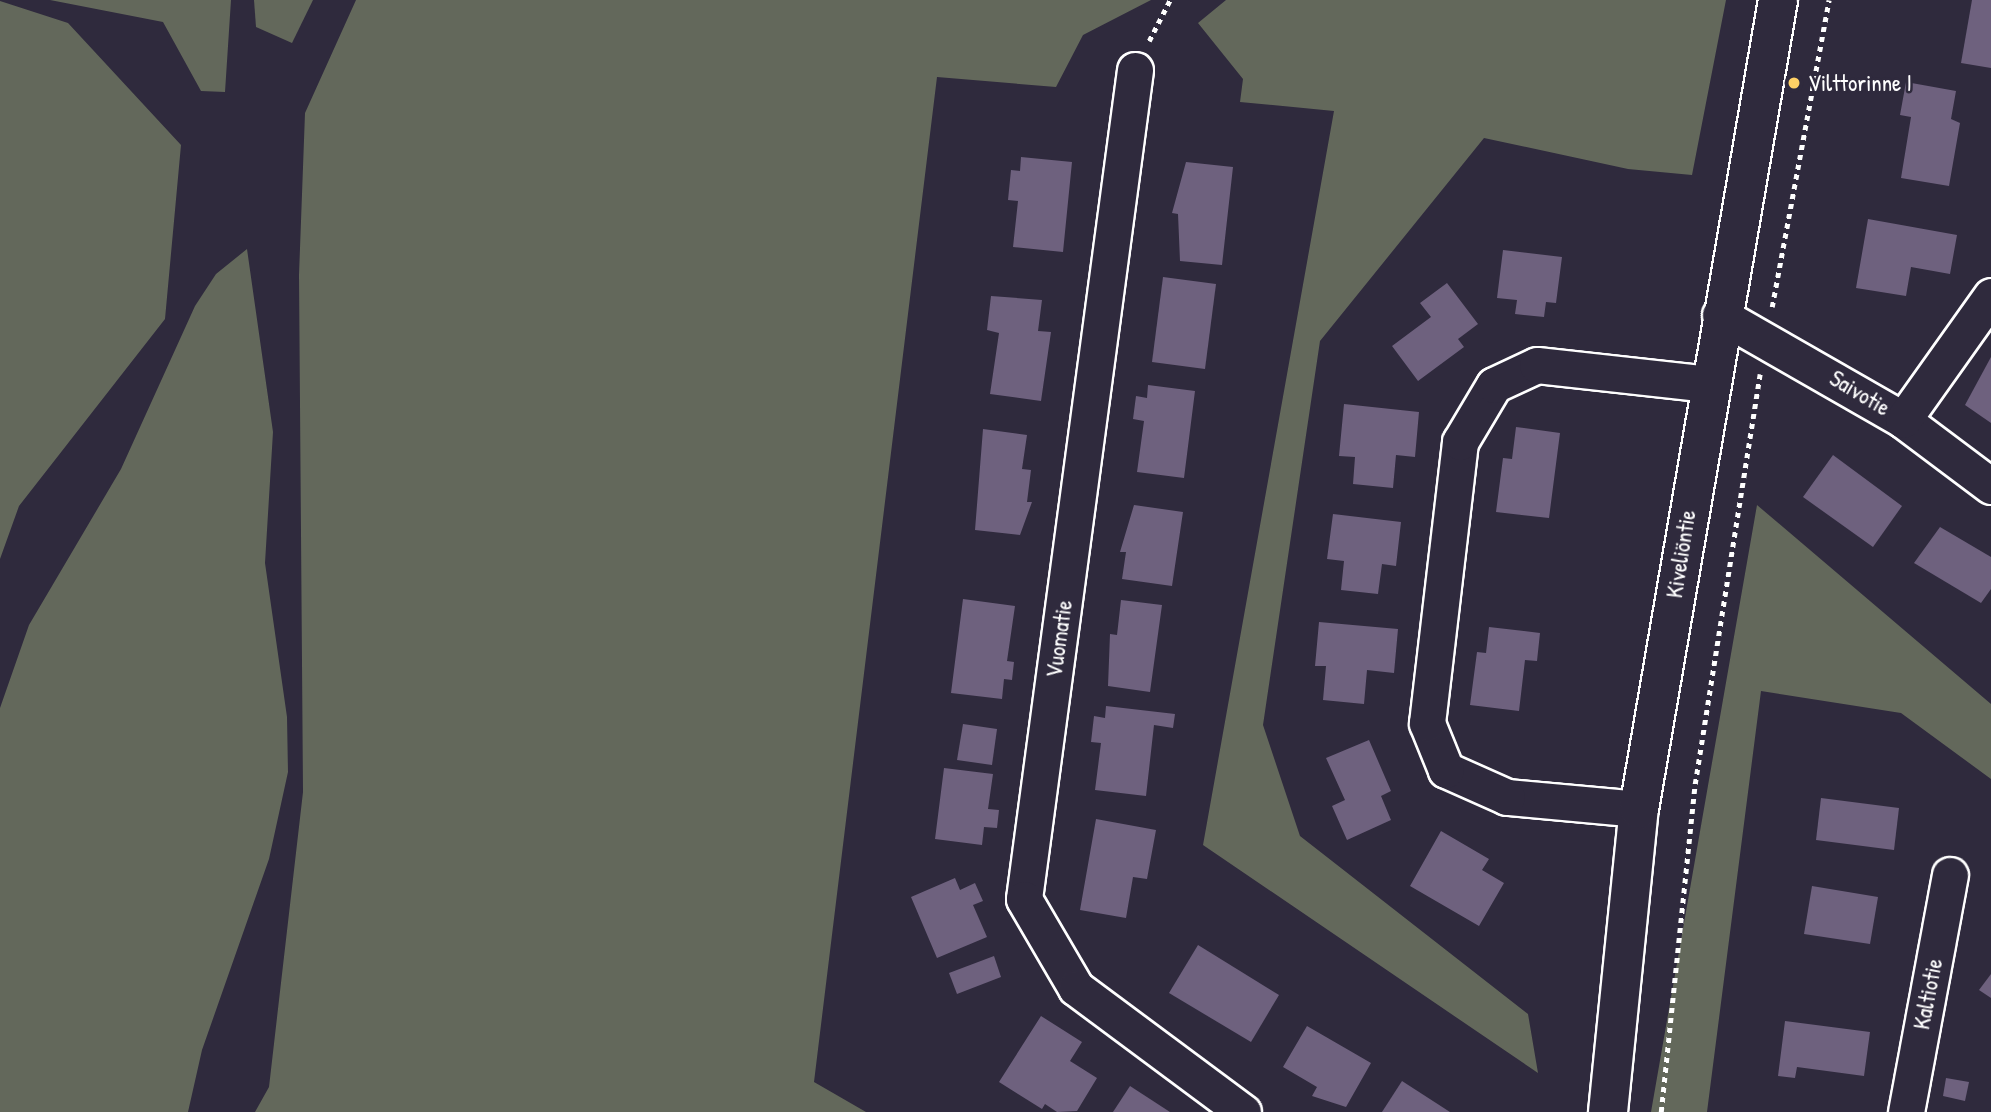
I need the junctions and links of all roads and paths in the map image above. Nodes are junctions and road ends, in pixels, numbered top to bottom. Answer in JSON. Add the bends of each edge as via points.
{"nodes":[{"id":1,"x":1170,"y":0,"type":"edge"},
{"id":2,"x":1778,"y":0,"type":"edge"},
{"id":3,"x":1829,"y":0,"type":"edge"},
{"id":4,"x":1135,"y":70,"type":"joint"},
{"id":5,"x":1991,"y":296,"type":"edge"},
{"id":6,"x":1720,"y":316,"type":"junction"},
{"id":7,"x":1766,"y":336,"type":"junction"},
{"id":8,"x":1709,"y":384,"type":"junction"},
{"id":9,"x":1903,"y":419,"type":"junction"},
{"id":10,"x":1991,"y":486,"type":"edge"},
{"id":11,"x":1639,"y":808,"type":"junction"},
{"id":12,"x":1950,"y":875,"type":"dead end"},
{"id":13,"x":1242,"y":1112,"type":"edge"},
{"id":14,"x":1608,"y":1112,"type":"edge"},
{"id":15,"x":1661,"y":1112,"type":"edge"},
{"id":16,"x":1906,"y":1112,"type":"edge"}],
"edges":[{"from":1,"to":4,"type":"path"},
{"from":2,"to":6,"type":"street","name":"Kiveliöntie"},
{"from":3,"to":7,"type":"path"},
{"from":4,"to":13,"type":"street","name":"Vuomatie","via":[[1024,900],[1076,988]]},
{"from":5,"to":9,"type":"street"},
{"from":6,"to":7,"type":"street","name":"Saivotie"},
{"from":6,"to":8,"type":"street","name":"Kiveliöntie"},
{"from":7,"to":9,"type":"street","name":"Saivotie"},
{"from":7,"to":15,"type":"path","via":[[1695,783]]},
{"from":8,"to":11,"type":"street","name":"Kiveliöntie"},
{"from":8,"to":11,"type":"street","via":[[1537,365],[1494,386],[1460,442],[1427,723],[1446,770],[1507,797]]},
{"from":9,"to":10,"type":"street","name":"Saivotie"},
{"from":11,"to":14,"type":"street","name":"Kiveliöntie"},
{"from":12,"to":16,"type":"street","name":"Kaltiotie"}]}
